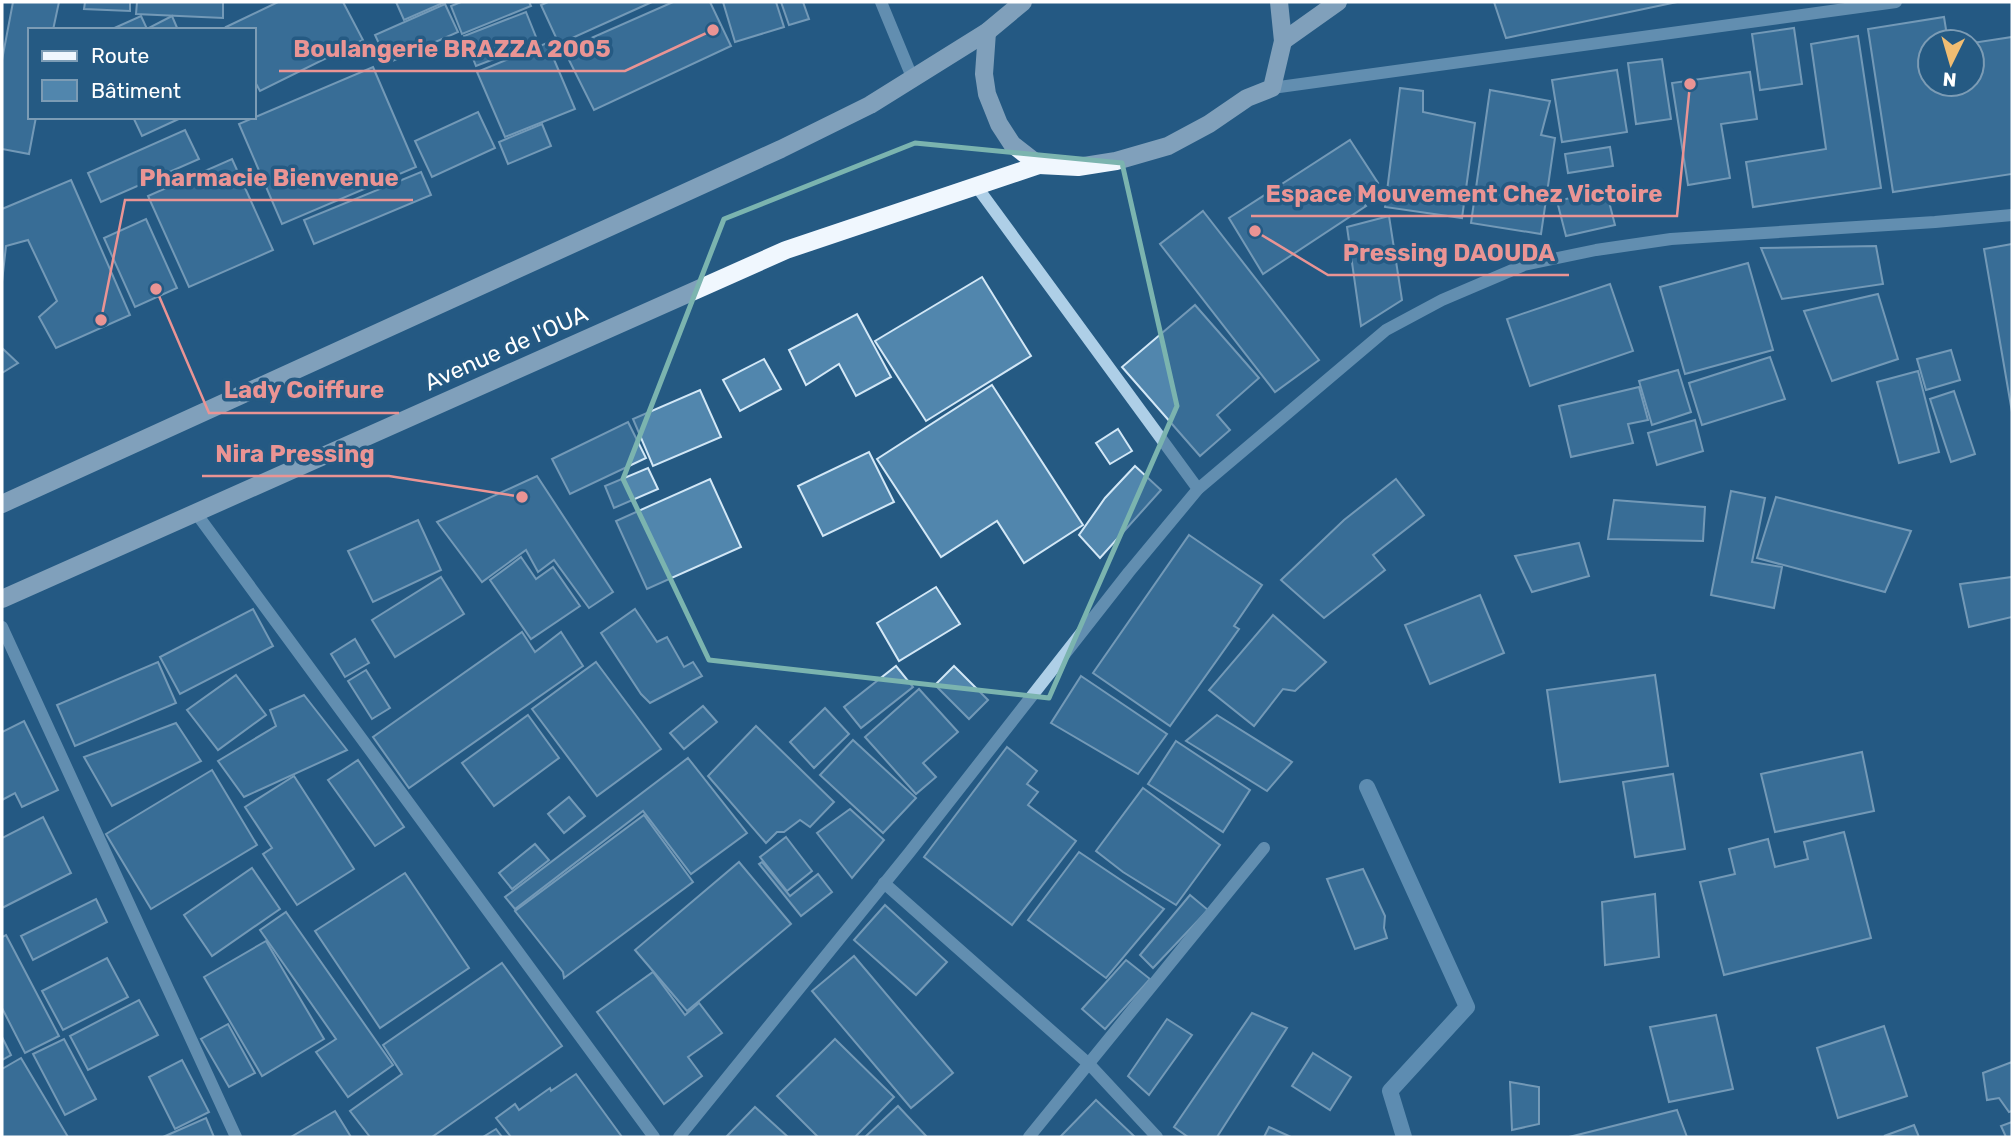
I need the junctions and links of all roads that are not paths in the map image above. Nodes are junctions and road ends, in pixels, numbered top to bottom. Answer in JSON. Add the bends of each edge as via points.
{"nodes":[{"id":1,"x":881,"y":2,"type":"edge"},
{"id":2,"x":1023,"y":2,"type":"edge"},
{"id":3,"x":1279,"y":2,"type":"edge"},
{"id":4,"x":1338,"y":2,"type":"edge"},
{"id":5,"x":1896,"y":2,"type":"edge"},
{"id":6,"x":987,"y":32,"type":"junction"},
{"id":7,"x":1283,"y":41,"type":"junction"},
{"id":8,"x":912,"y":77,"type":"junction"},
{"id":9,"x":1272,"y":88,"type":"junction"},
{"id":10,"x":1040,"y":165,"type":"junction"},
{"id":11,"x":977,"y":187,"type":"junction"},
{"id":12,"x":2012,"y":215,"type":"edge"},
{"id":13,"x":1199,"y":489,"type":"junction"},
{"id":14,"x":2,"y":504,"type":"edge"},
{"id":15,"x":196,"y":513,"type":"junction"},
{"id":16,"x":2,"y":599,"type":"edge"},
{"id":17,"x":2,"y":627,"type":"edge"},
{"id":18,"x":1264,"y":848,"type":"dead end"},
{"id":19,"x":884,"y":883,"type":"junction"},
{"id":20,"x":1090,"y":1065,"type":"junction"},
{"id":21,"x":236,"y":1137,"type":"edge"},
{"id":22,"x":654,"y":1137,"type":"edge"},
{"id":23,"x":679,"y":1137,"type":"edge"},
{"id":24,"x":1030,"y":1137,"type":"edge"},
{"id":25,"x":1157,"y":1137,"type":"edge"}],
"edges":[{"from":1,"to":8,"type":"street"},
{"from":2,"to":6,"type":"main road"},
{"from":3,"to":7,"type":"main road"},
{"from":4,"to":7,"type":"main road"},
{"from":5,"to":9,"type":"street"},
{"from":6,"to":8,"type":"main road"},
{"from":6,"to":10,"type":"main road","via":[[984,74],[999,124],[1012,144]]},
{"from":7,"to":9,"type":"main road"},
{"from":8,"to":14,"type":"main road","via":[[870,105],[781,149]]},
{"from":9,"to":10,"type":"main road","via":[[1168,146],[1078,167]]},
{"from":10,"to":11,"type":"main road","name":"Avenue de l'OUA"},
{"from":11,"to":13,"type":"street"},
{"from":11,"to":15,"type":"main road","name":"Avenue de l'OUA","via":[[786,250]]},
{"from":12,"to":13,"type":"street","via":[[1671,239],[1524,265],[1386,330]]},
{"from":13,"to":19,"type":"street"},
{"from":15,"to":16,"type":"main road","name":"Avenue de l'OUA"},
{"from":15,"to":22,"type":"street"},
{"from":17,"to":21,"type":"street"},
{"from":18,"to":20,"type":"street"},
{"from":19,"to":20,"type":"street"},
{"from":19,"to":23,"type":"street"},
{"from":20,"to":24,"type":"street"},
{"from":20,"to":25,"type":"street"}]}
